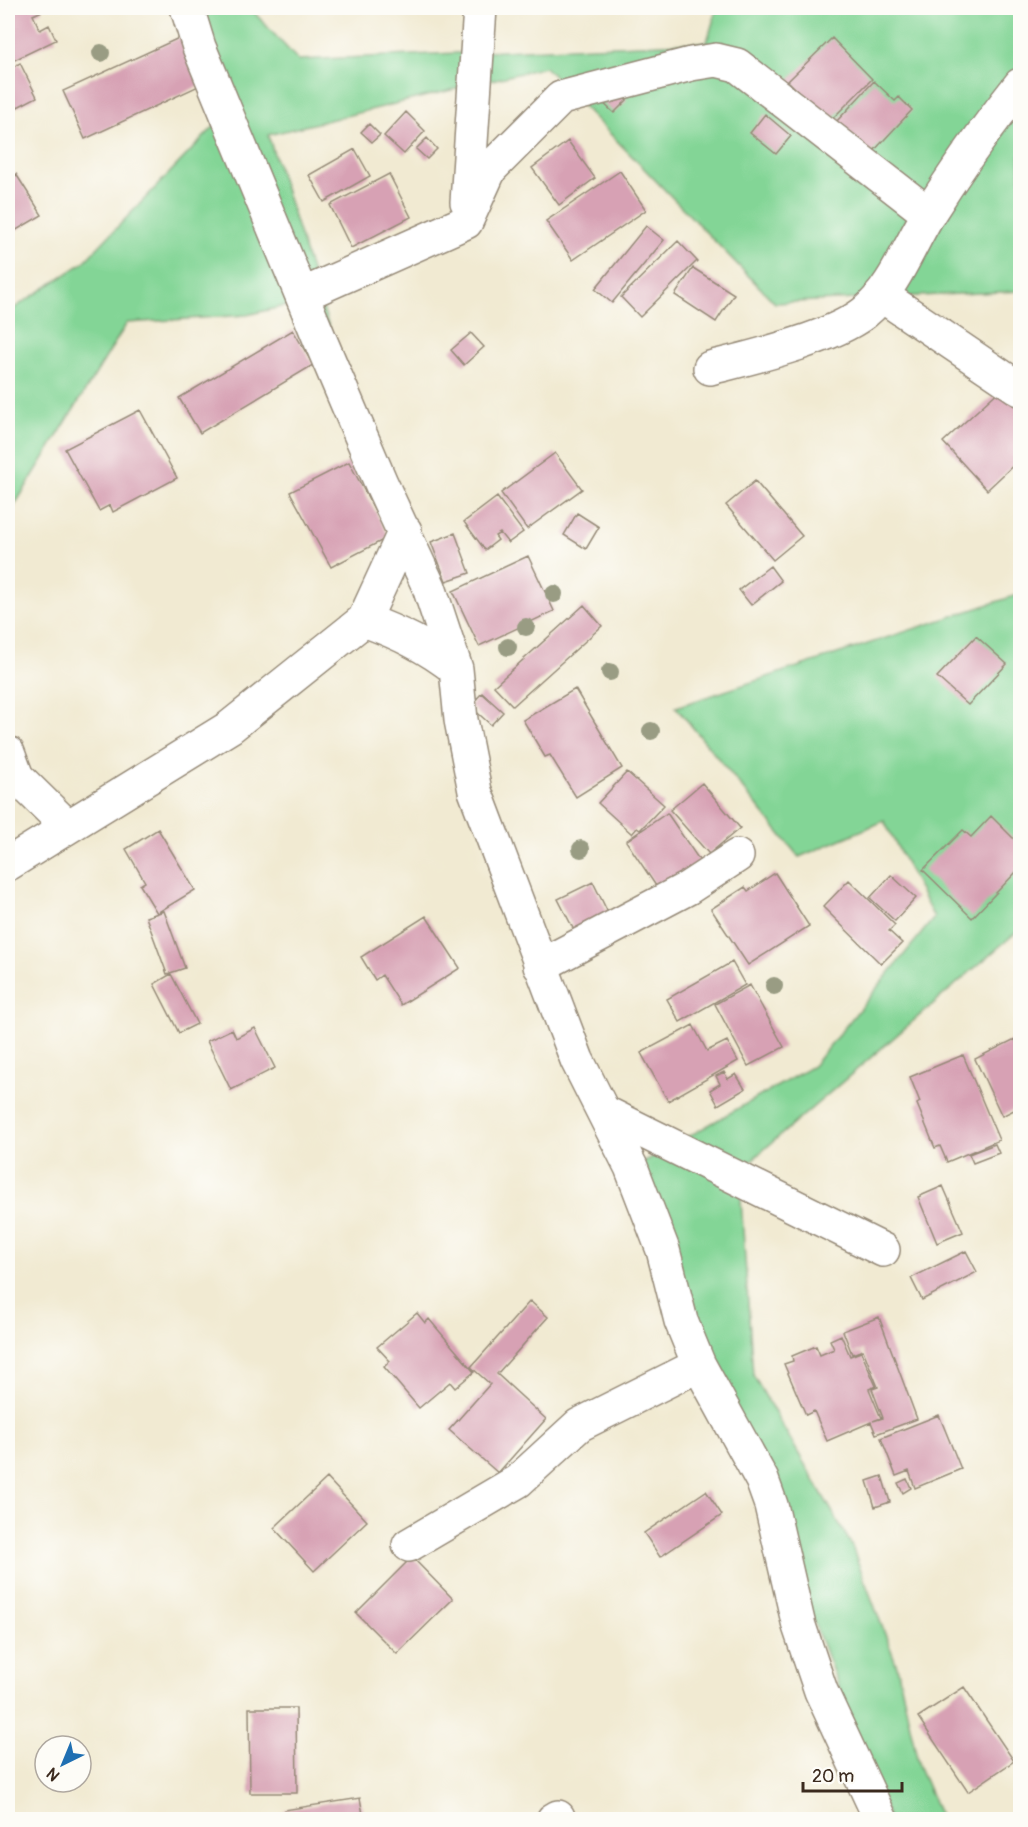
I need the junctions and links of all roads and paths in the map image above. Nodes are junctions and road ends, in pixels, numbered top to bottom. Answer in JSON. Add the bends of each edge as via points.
{"nodes":[{"id":1,"x":187,"y":8,"type":"edge"},
{"id":2,"x":480,"y":8,"type":"edge"},
{"id":3,"x":1020,"y":85,"type":"edge"},
{"id":4,"x":929,"y":214,"type":"junction"},
{"id":5,"x":466,"y":222,"type":"junction"},
{"id":6,"x":302,"y":295,"type":"junction"},
{"id":7,"x":881,"y":295,"type":"junction"},
{"id":8,"x":710,"y":368,"type":"dead end"},
{"id":9,"x":1020,"y":389,"type":"edge"},
{"id":10,"x":405,"y":531,"type":"junction"},
{"id":11,"x":364,"y":621,"type":"junction"},
{"id":12,"x":456,"y":669,"type":"junction"},
{"id":13,"x":8,"y":753,"type":"edge"},
{"id":14,"x":67,"y":826,"type":"junction"},
{"id":15,"x":738,"y":856,"type":"dead end"},
{"id":16,"x":8,"y":864,"type":"edge"},
{"id":17,"x":540,"y":966,"type":"junction"},
{"id":18,"x":604,"y":1112,"type":"junction"},
{"id":19,"x":883,"y":1250,"type":"dead end"},
{"id":20,"x":699,"y":1365,"type":"junction"},
{"id":21,"x":409,"y":1545,"type":"dead end"},
{"id":22,"x":881,"y":1820,"type":"edge"}],
"edges":[{"from":1,"to":6,"type":"street","via":[[199,47]]},
{"from":2,"to":5,"type":"street"},
{"from":3,"to":4,"type":"street"},
{"from":4,"to":5,"type":"street","via":[[737,65],[716,60],[561,98],[490,169]]},
{"from":4,"to":7,"type":"street"},
{"from":5,"to":6,"type":"street"},
{"from":6,"to":10,"type":"street"},
{"from":7,"to":8,"type":"street","via":[[845,326]]},
{"from":7,"to":9,"type":"street"},
{"from":10,"to":11,"type":"street"},
{"from":10,"to":12,"type":"street","via":[[429,587]]},
{"from":11,"to":12,"type":"street","via":[[410,637]]},
{"from":11,"to":14,"type":"street","via":[[230,727]]},
{"from":12,"to":17,"type":"street","via":[[475,791]]},
{"from":13,"to":14,"type":"street","via":[[17,777]]},
{"from":14,"to":16,"type":"street"},
{"from":15,"to":17,"type":"street","via":[[688,888]]},
{"from":17,"to":18,"type":"street","via":[[577,1060]]},
{"from":18,"to":19,"type":"street"},
{"from":18,"to":20,"type":"street","via":[[631,1167],[663,1250],[681,1321]]},
{"from":20,"to":21,"type":"street","via":[[579,1425],[518,1481]]},
{"from":20,"to":22,"type":"street","via":[[762,1480],[799,1626],[821,1691]]}]}
